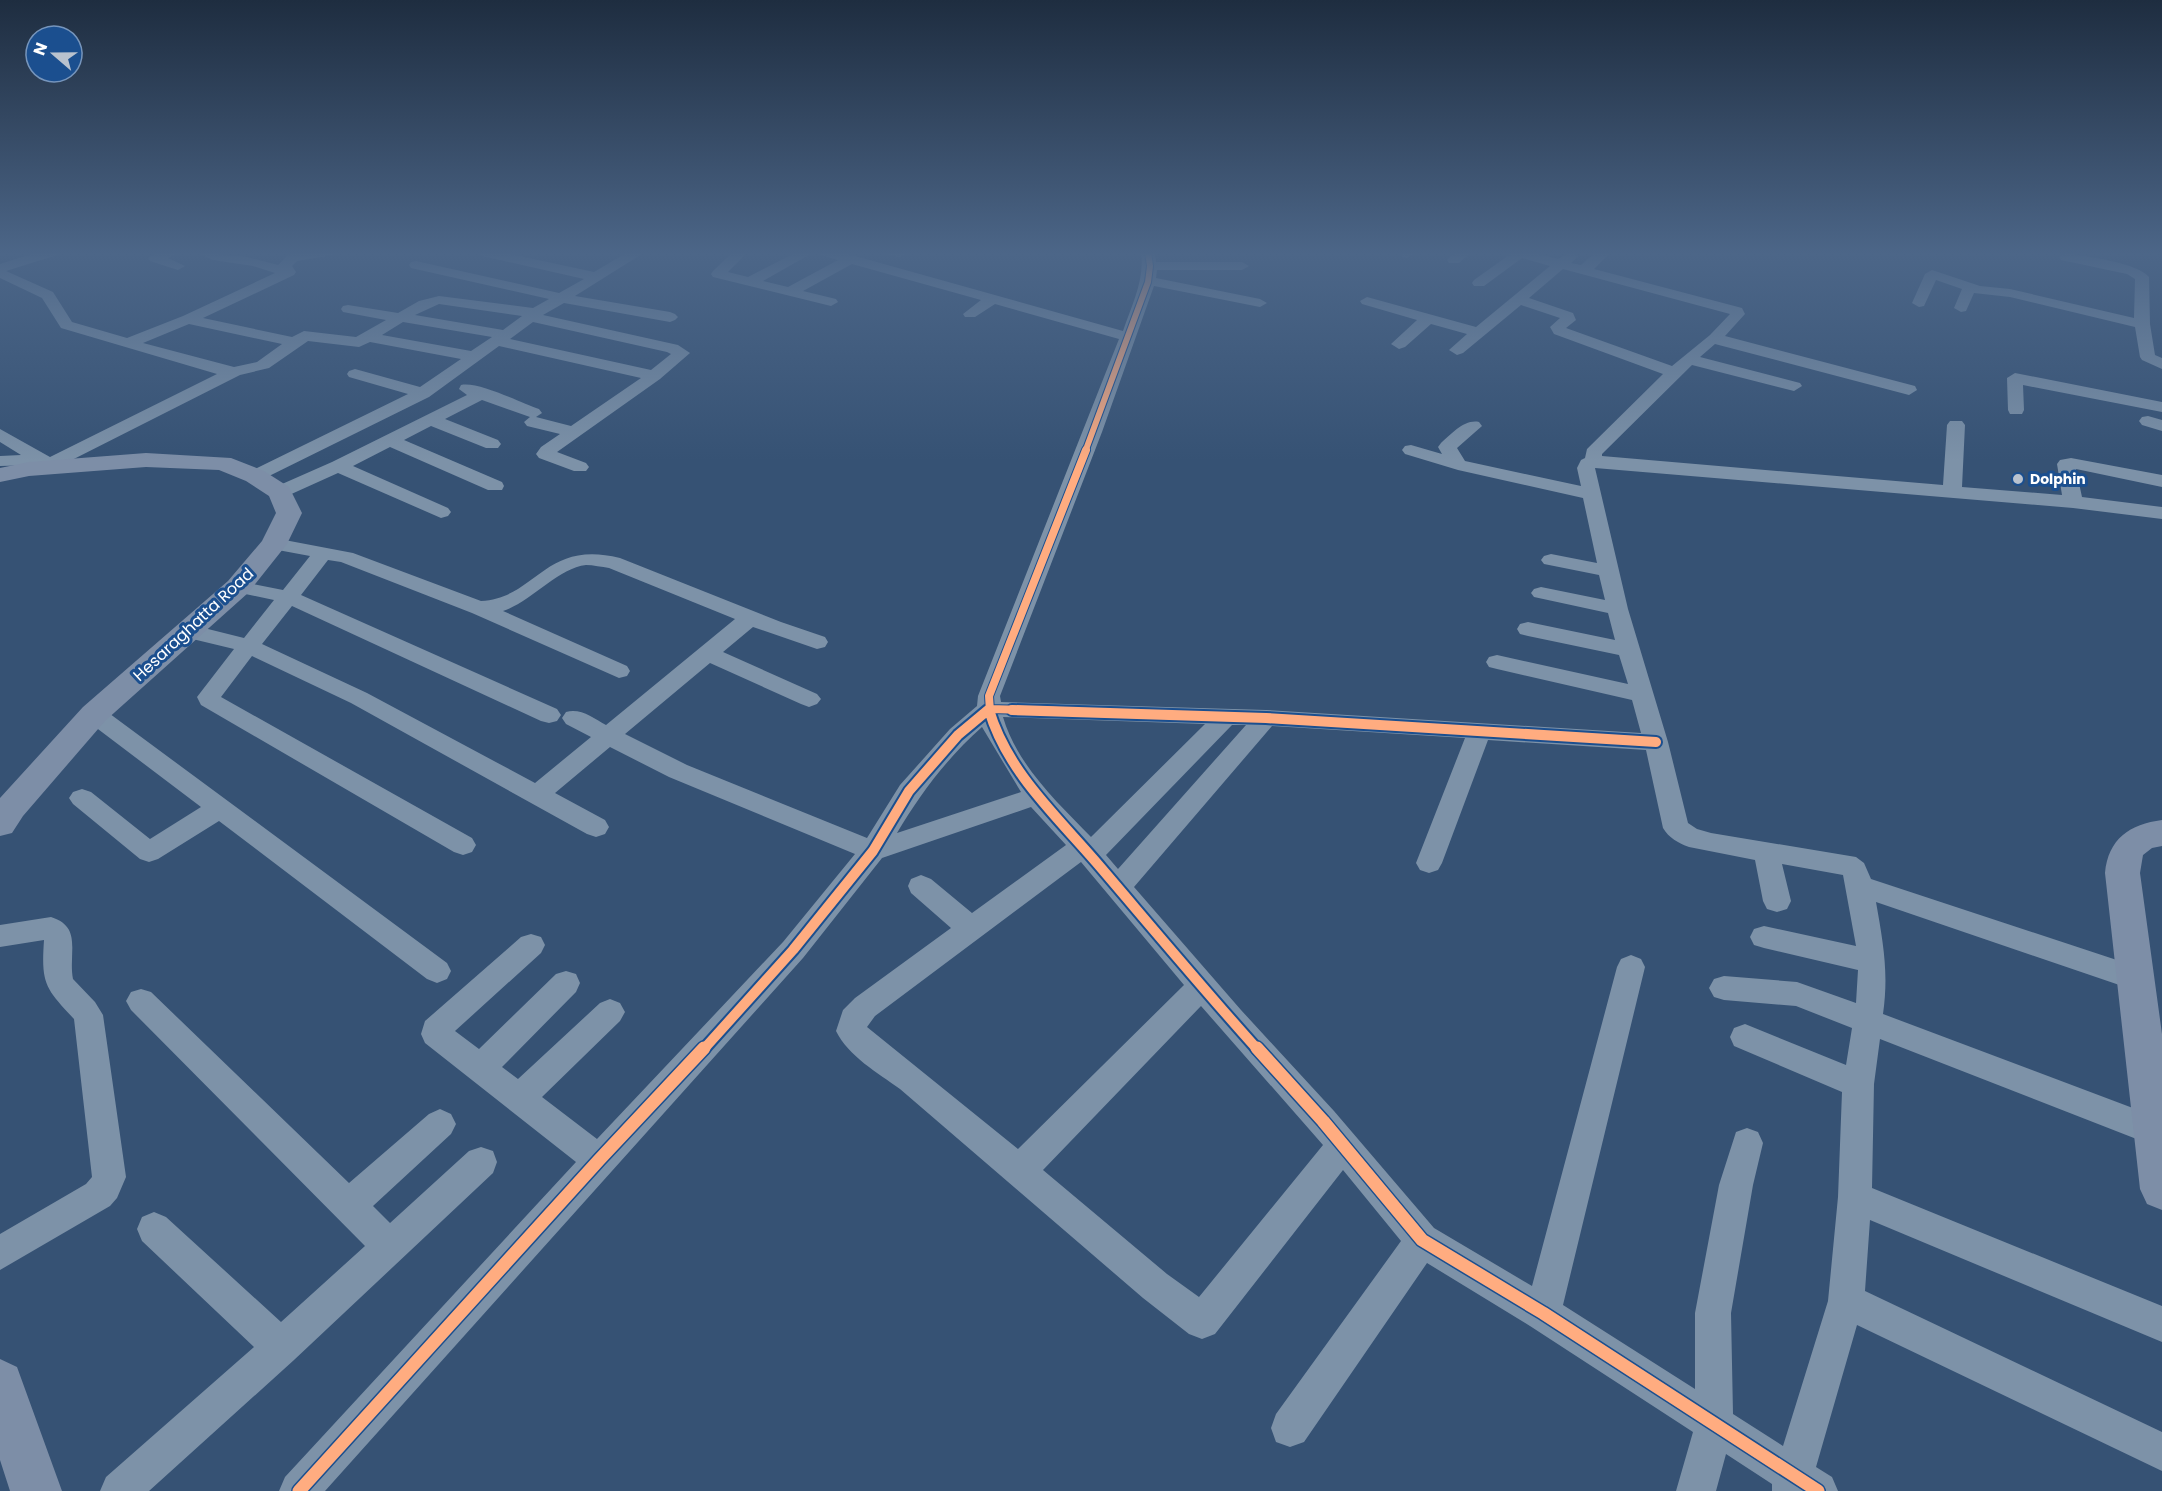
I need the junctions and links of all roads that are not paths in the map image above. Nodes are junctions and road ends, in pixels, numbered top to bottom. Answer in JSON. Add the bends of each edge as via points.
{"nodes":[{"id":1,"x":64,"y":322,"type":"edge"},
{"id":2,"x":182,"y":322,"type":"edge"},
{"id":3,"x":200,"y":322,"type":"edge"},
{"id":4,"x":390,"y":322,"type":"edge"},
{"id":5,"x":425,"y":322,"type":"edge"},
{"id":6,"x":525,"y":322,"type":"edge"},
{"id":7,"x":561,"y":322,"type":"edge"},
{"id":8,"x":663,"y":322,"type":"edge"},
{"id":9,"x":1073,"y":322,"type":"edge"},
{"id":10,"x":1133,"y":322,"type":"edge"},
{"id":11,"x":1424,"y":322,"type":"edge"},
{"id":12,"x":1441,"y":322,"type":"edge"},
{"id":13,"x":1490,"y":322,"type":"edge"},
{"id":14,"x":1566,"y":322,"type":"edge"},
{"id":15,"x":1731,"y":322,"type":"edge"},
{"id":16,"x":2131,"y":322,"type":"edge"},
{"id":17,"x":2142,"y":324,"type":"joint"},
{"id":18,"x":1478,"y":332,"type":"junction"},
{"id":19,"x":366,"y":337,"type":"junction"},
{"id":20,"x":1128,"y":337,"type":"junction"},
{"id":21,"x":502,"y":338,"type":"junction"},
{"id":22,"x":1715,"y":338,"type":"junction"},
{"id":23,"x":636,"y":340,"type":"junction"},
{"id":24,"x":293,"y":342,"type":"junction"},
{"id":25,"x":128,"y":343,"type":"junction"},
{"id":26,"x":1399,"y":344,"type":"dead end"},
{"id":27,"x":1457,"y":350,"type":"dead end"},
{"id":28,"x":476,"y":357,"type":"junction"},
{"id":29,"x":1689,"y":359,"type":"junction"},
{"id":30,"x":2162,"y":364,"type":"edge"},
{"id":31,"x":234,"y":372,"type":"junction"},
{"id":32,"x":1674,"y":372,"type":"junction"},
{"id":33,"x":355,"y":374,"type":"dead end"},
{"id":34,"x":654,"y":376,"type":"junction"},
{"id":35,"x":459,"y":386,"type":"dead end"},
{"id":36,"x":1794,"y":386,"type":"dead end"},
{"id":37,"x":1909,"y":390,"type":"dead end"},
{"id":38,"x":423,"y":393,"type":"junction"},
{"id":39,"x":482,"y":394,"type":"junction"},
{"id":40,"x":2162,"y":407,"type":"edge"},
{"id":41,"x":2016,"y":410,"type":"dead end"},
{"id":42,"x":431,"y":420,"type":"junction"},
{"id":43,"x":1956,"y":425,"type":"dead end"},
{"id":44,"x":1473,"y":426,"type":"dead end"},
{"id":45,"x":575,"y":432,"type":"junction"},
{"id":46,"x":0,"y":434,"type":"edge"},
{"id":47,"x":390,"y":440,"type":"junction"},
{"id":48,"x":492,"y":444,"type":"dead end"},
{"id":49,"x":1411,"y":450,"type":"dead end"},
{"id":50,"x":0,"y":461,"type":"edge"},
{"id":51,"x":1594,"y":461,"type":"junction"},
{"id":52,"x":48,"y":464,"type":"junction"},
{"id":53,"x":1458,"y":465,"type":"junction"},
{"id":54,"x":338,"y":466,"type":"junction"},
{"id":55,"x":580,"y":467,"type":"dead end"},
{"id":56,"x":0,"y":475,"type":"edge"},
{"id":57,"x":255,"y":476,"type":"junction"},
{"id":58,"x":2162,"y":481,"type":"edge"},
{"id":59,"x":495,"y":486,"type":"dead end"},
{"id":60,"x":1952,"y":491,"type":"junction"},
{"id":61,"x":280,"y":492,"type":"junction"},
{"id":62,"x":1592,"y":494,"type":"junction"},
{"id":63,"x":2073,"y":502,"type":"junction"},
{"id":64,"x":441,"y":512,"type":"dead end"},
{"id":65,"x":2162,"y":513,"type":"edge"},
{"id":66,"x":274,"y":544,"type":"junction"},
{"id":67,"x":324,"y":552,"type":"junction"},
{"id":68,"x":1551,"y":560,"type":"dead end"},
{"id":69,"x":1609,"y":571,"type":"junction"},
{"id":70,"x":238,"y":587,"type":"junction"},
{"id":71,"x":1541,"y":593,"type":"dead end"},
{"id":72,"x":288,"y":597,"type":"junction"},
{"id":73,"x":479,"y":608,"type":"junction"},
{"id":74,"x":1617,"y":609,"type":"junction"},
{"id":75,"x":750,"y":618,"type":"junction"},
{"id":76,"x":1528,"y":629,"type":"dead end"},
{"id":77,"x":188,"y":631,"type":"junction"},
{"id":78,"x":818,"y":642,"type":"dead end"},
{"id":79,"x":249,"y":646,"type":"junction"},
{"id":80,"x":1628,"y":650,"type":"junction"},
{"id":81,"x":707,"y":653,"type":"junction"},
{"id":82,"x":1497,"y":662,"type":"dead end"},
{"id":83,"x":619,"y":671,"type":"dead end"},
{"id":84,"x":1643,"y":695,"type":"junction"},
{"id":85,"x":809,"y":699,"type":"dead end"},
{"id":86,"x":989,"y":709,"type":"junction"},
{"id":87,"x":94,"y":714,"type":"junction"},
{"id":88,"x":549,"y":715,"type":"dead end"},
{"id":89,"x":1226,"y":717,"type":"junction"},
{"id":90,"x":574,"y":718,"type":"dead end"},
{"id":91,"x":1266,"y":718,"type":"junction"},
{"id":92,"x":1479,"y":732,"type":"junction"},
{"id":93,"x":609,"y":735,"type":"junction"},
{"id":94,"x":1656,"y":742,"type":"junction"},
{"id":95,"x":538,"y":794,"type":"junction"},
{"id":96,"x":1036,"y":796,"type":"junction"},
{"id":97,"x":82,"y":798,"type":"dead end"},
{"id":98,"x":220,"y":808,"type":"junction"},
{"id":99,"x":0,"y":824,"type":"edge"},
{"id":100,"x":596,"y":826,"type":"dead end"},
{"id":101,"x":2162,"y":833,"type":"edge"},
{"id":102,"x":463,"y":845,"type":"dead end"},
{"id":103,"x":1087,"y":850,"type":"junction"},
{"id":104,"x":873,"y":851,"type":"junction"},
{"id":105,"x":1766,"y":852,"type":"junction"},
{"id":106,"x":1429,"y":863,"type":"dead end"},
{"id":107,"x":921,"y":886,"type":"dead end"},
{"id":108,"x":1859,"y":886,"type":"junction"},
{"id":109,"x":1118,"y":887,"type":"junction"},
{"id":110,"x":1777,"y":901,"type":"dead end"},
{"id":111,"x":971,"y":929,"type":"junction"},
{"id":112,"x":0,"y":936,"type":"edge"},
{"id":113,"x":1764,"y":937,"type":"dead end"},
{"id":114,"x":531,"y":945,"type":"dead end"},
{"id":115,"x":1872,"y":961,"type":"junction"},
{"id":116,"x":1631,"y":967,"type":"dead end"},
{"id":117,"x":437,"y":970,"type":"dead end"},
{"id":118,"x":2134,"y":978,"type":"junction"},
{"id":119,"x":566,"y":983,"type":"dead end"},
{"id":120,"x":1202,"y":986,"type":"junction"},
{"id":121,"x":1724,"y":988,"type":"dead end"},
{"id":122,"x":141,"y":1001,"type":"dead end"},
{"id":123,"x":610,"y":1012,"type":"dead end"},
{"id":124,"x":1868,"y":1022,"type":"junction"},
{"id":125,"x":1745,"y":1037,"type":"dead end"},
{"id":126,"x":481,"y":1068,"type":"junction"},
{"id":127,"x":1858,"y":1084,"type":"junction"},
{"id":128,"x":520,"y":1098,"type":"junction"},
{"id":129,"x":440,"y":1124,"type":"dead end"},
{"id":130,"x":2157,"y":1132,"type":"junction"},
{"id":131,"x":1747,"y":1143,"type":"dead end"},
{"id":132,"x":1343,"y":1145,"type":"junction"},
{"id":133,"x":599,"y":1160,"type":"junction"},
{"id":134,"x":481,"y":1162,"type":"dead end"},
{"id":135,"x":1019,"y":1171,"type":"junction"},
{"id":136,"x":2162,"y":1188,"type":"edge"},
{"id":137,"x":1855,"y":1197,"type":"junction"},
{"id":138,"x":347,"y":1207,"type":"junction"},
{"id":139,"x":154,"y":1229,"type":"dead end"},
{"id":140,"x":1422,"y":1240,"type":"junction"},
{"id":141,"x":390,"y":1247,"type":"junction"},
{"id":142,"x":0,"y":1253,"type":"edge"},
{"id":143,"x":1846,"y":1301,"type":"junction"},
{"id":144,"x":1543,"y":1313,"type":"junction"},
{"id":145,"x":2162,"y":1324,"type":"edge"},
{"id":146,"x":281,"y":1347,"type":"junction"},
{"id":147,"x":0,"y":1384,"type":"edge"},
{"id":148,"x":1714,"y":1426,"type":"junction"},
{"id":149,"x":1290,"y":1428,"type":"dead end"},
{"id":150,"x":2162,"y":1452,"type":"edge"},
{"id":151,"x":1801,"y":1486,"type":"edge"},
{"id":152,"x":36,"y":1491,"type":"edge"},
{"id":153,"x":120,"y":1491,"type":"edge"},
{"id":154,"x":299,"y":1491,"type":"edge"},
{"id":155,"x":1695,"y":1491,"type":"edge"}],
"edges":[{"from":1,"to":25,"type":"street"},
{"from":2,"to":25,"type":"street"},
{"from":3,"to":24,"type":"street"},
{"from":4,"to":19,"type":"street"},
{"from":5,"to":21,"type":"street"},
{"from":6,"to":21,"type":"street"},
{"from":7,"to":23,"type":"street"},
{"from":8,"to":23,"type":"street"},
{"from":9,"to":20,"type":"street"},
{"from":10,"to":20,"type":"street"},
{"from":11,"to":26,"type":"street"},
{"from":12,"to":18,"type":"street"},
{"from":13,"to":18,"type":"street"},
{"from":14,"to":32,"type":"street","via":[[1558,327],[1559,331]]},
{"from":15,"to":22,"type":"street"},
{"from":16,"to":17,"type":"street"},
{"from":17,"to":30,"type":"street","via":[[2148,357]]},
{"from":18,"to":27,"type":"street"},
{"from":19,"to":24,"type":"street","via":[[357,342],[309,336]]},
{"from":19,"to":28,"type":"street"},
{"from":20,"to":86,"type":"street","via":[[1002,659],[989,696]]},
{"from":21,"to":28,"type":"street"},
{"from":21,"to":34,"type":"street"},
{"from":22,"to":29,"type":"street"},
{"from":22,"to":37,"type":"street"},
{"from":23,"to":34,"type":"street","via":[[682,353]]},
{"from":24,"to":31,"type":"street","via":[[263,365]]},
{"from":25,"to":31,"type":"street"},
{"from":28,"to":38,"type":"street"},
{"from":29,"to":32,"type":"street"},
{"from":29,"to":36,"type":"street"},
{"from":31,"to":52,"type":"street"},
{"from":32,"to":51,"type":"street","via":[[1593,453]]},
{"from":33,"to":38,"type":"street"},
{"from":34,"to":45,"type":"street"},
{"from":35,"to":39,"type":"street"},
{"from":38,"to":57,"type":"street"},
{"from":39,"to":42,"type":"street"},
{"from":39,"to":45,"type":"street"},
{"from":40,"to":41,"type":"street","via":[[2015,378]]},
{"from":42,"to":47,"type":"street"},
{"from":42,"to":48,"type":"street"},
{"from":43,"to":60,"type":"street"},
{"from":44,"to":53,"type":"street","via":[[1447,447]]},
{"from":45,"to":55,"type":"street","via":[[545,454]]},
{"from":46,"to":52,"type":"street"},
{"from":47,"to":54,"type":"street"},
{"from":47,"to":59,"type":"street"},
{"from":49,"to":53,"type":"street"},
{"from":50,"to":52,"type":"street"},
{"from":51,"to":60,"type":"street"},
{"from":51,"to":62,"type":"street","via":[[1586,468]]},
{"from":52,"to":56,"type":"main road"},
{"from":52,"to":57,"type":"main road","via":[[146,460],[223,463]]},
{"from":53,"to":62,"type":"street"},
{"from":54,"to":61,"type":"street"},
{"from":54,"to":64,"type":"street"},
{"from":57,"to":61,"type":"main road"},
{"from":58,"to":63,"type":"street","via":[[2072,463],[2066,465]]},
{"from":60,"to":63,"type":"street"},
{"from":61,"to":66,"type":"main road","name":"Hesaraghatta Road","via":[[289,513]]},
{"from":62,"to":69,"type":"street"},
{"from":63,"to":65,"type":"street"},
{"from":66,"to":67,"type":"street"},
{"from":66,"to":70,"type":"main road","name":"Hesaraghatta Road"},
{"from":67,"to":72,"type":"street"},
{"from":67,"to":73,"type":"street"},
{"from":68,"to":69,"type":"street"},
{"from":69,"to":74,"type":"street"},
{"from":70,"to":72,"type":"street"},
{"from":70,"to":77,"type":"main road","name":"Hesaraghatta Road"},
{"from":71,"to":74,"type":"street"},
{"from":72,"to":79,"type":"street"},
{"from":72,"to":88,"type":"street"},
{"from":73,"to":75,"type":"street","via":[[500,605],[565,565],[591,559],[622,566]]},
{"from":73,"to":83,"type":"street"},
{"from":74,"to":80,"type":"street"},
{"from":75,"to":78,"type":"street"},
{"from":75,"to":81,"type":"street"},
{"from":76,"to":80,"type":"street"},
{"from":77,"to":79,"type":"street"},
{"from":77,"to":87,"type":"main road","name":"Hesaraghatta Road"},
{"from":79,"to":95,"type":"street","via":[[359,698]]},
{"from":79,"to":102,"type":"street","via":[[209,700]]},
{"from":80,"to":84,"type":"street"},
{"from":81,"to":85,"type":"street"},
{"from":81,"to":93,"type":"street"},
{"from":82,"to":84,"type":"street"},
{"from":84,"to":94,"type":"street"},
{"from":86,"to":89,"type":"street"},
{"from":86,"to":96,"type":"street","via":[[996,733]]},
{"from":86,"to":104,"type":"street","via":[[958,735],[909,791]]},
{"from":87,"to":98,"type":"street"},
{"from":87,"to":99,"type":"main road","name":"Hesaraghatta Road"},
{"from":89,"to":91,"type":"street"},
{"from":89,"to":103,"type":"street"},
{"from":90,"to":93,"type":"street"},
{"from":91,"to":92,"type":"street"},
{"from":91,"to":109,"type":"street"},
{"from":92,"to":94,"type":"street"},
{"from":92,"to":106,"type":"street"},
{"from":93,"to":95,"type":"street"},
{"from":93,"to":104,"type":"street","via":[[678,771]]},
{"from":94,"to":105,"type":"street","via":[[1676,828],[1710,843]]},
{"from":95,"to":100,"type":"street"},
{"from":96,"to":103,"type":"street"},
{"from":96,"to":104,"type":"street"},
{"from":97,"to":98,"type":"street","via":[[149,852]]},
{"from":98,"to":117,"type":"street"},
{"from":101,"to":118,"type":"main road","via":[[2139,840],[2125,855]]},
{"from":103,"to":109,"type":"street"},
{"from":103,"to":111,"type":"street"},
{"from":104,"to":133,"type":"street","via":[[793,950]]},
{"from":105,"to":108,"type":"street","via":[[1847,864],[1855,870]]},
{"from":105,"to":110,"type":"street"},
{"from":107,"to":111,"type":"street"},
{"from":108,"to":115,"type":"street"},
{"from":108,"to":118,"type":"street"},
{"from":109,"to":120,"type":"street"},
{"from":111,"to":135,"type":"street","via":[[865,1007],[854,1019],[851,1031]]},
{"from":112,"to":142,"type":"street","via":[[51,928],[58,934],[59,981],[88,1016],[109,1177],[98,1195]]},
{"from":113,"to":115,"type":"street"},
{"from":114,"to":126,"type":"street","via":[[436,1030],[436,1034]]},
{"from":115,"to":124,"type":"street"},
{"from":116,"to":144,"type":"street"},
{"from":118,"to":130,"type":"main road"},
{"from":119,"to":126,"type":"street"},
{"from":120,"to":132,"type":"street"},
{"from":120,"to":135,"type":"street"},
{"from":121,"to":124,"type":"street","via":[[1797,994]]},
{"from":122,"to":138,"type":"street"},
{"from":123,"to":128,"type":"street"},
{"from":124,"to":127,"type":"street"},
{"from":124,"to":130,"type":"street"},
{"from":125,"to":127,"type":"street"},
{"from":126,"to":128,"type":"street"},
{"from":127,"to":137,"type":"street"},
{"from":128,"to":133,"type":"street"},
{"from":129,"to":138,"type":"street"},
{"from":130,"to":136,"type":"main road"},
{"from":131,"to":148,"type":"street","via":[[1713,1313]]},
{"from":132,"to":135,"type":"street","via":[[1202,1321]]},
{"from":132,"to":140,"type":"street"},
{"from":133,"to":154,"type":"street"},
{"from":134,"to":141,"type":"street"},
{"from":137,"to":143,"type":"street"},
{"from":137,"to":145,"type":"street"},
{"from":138,"to":141,"type":"street"},
{"from":139,"to":146,"type":"street"},
{"from":140,"to":144,"type":"street"},
{"from":140,"to":149,"type":"street"},
{"from":141,"to":146,"type":"street"},
{"from":143,"to":150,"type":"street"},
{"from":143,"to":151,"type":"street"},
{"from":144,"to":148,"type":"street"},
{"from":146,"to":153,"type":"street"},
{"from":147,"to":152,"type":"main road"},
{"from":148,"to":151,"type":"street"},
{"from":148,"to":155,"type":"street"}]}
